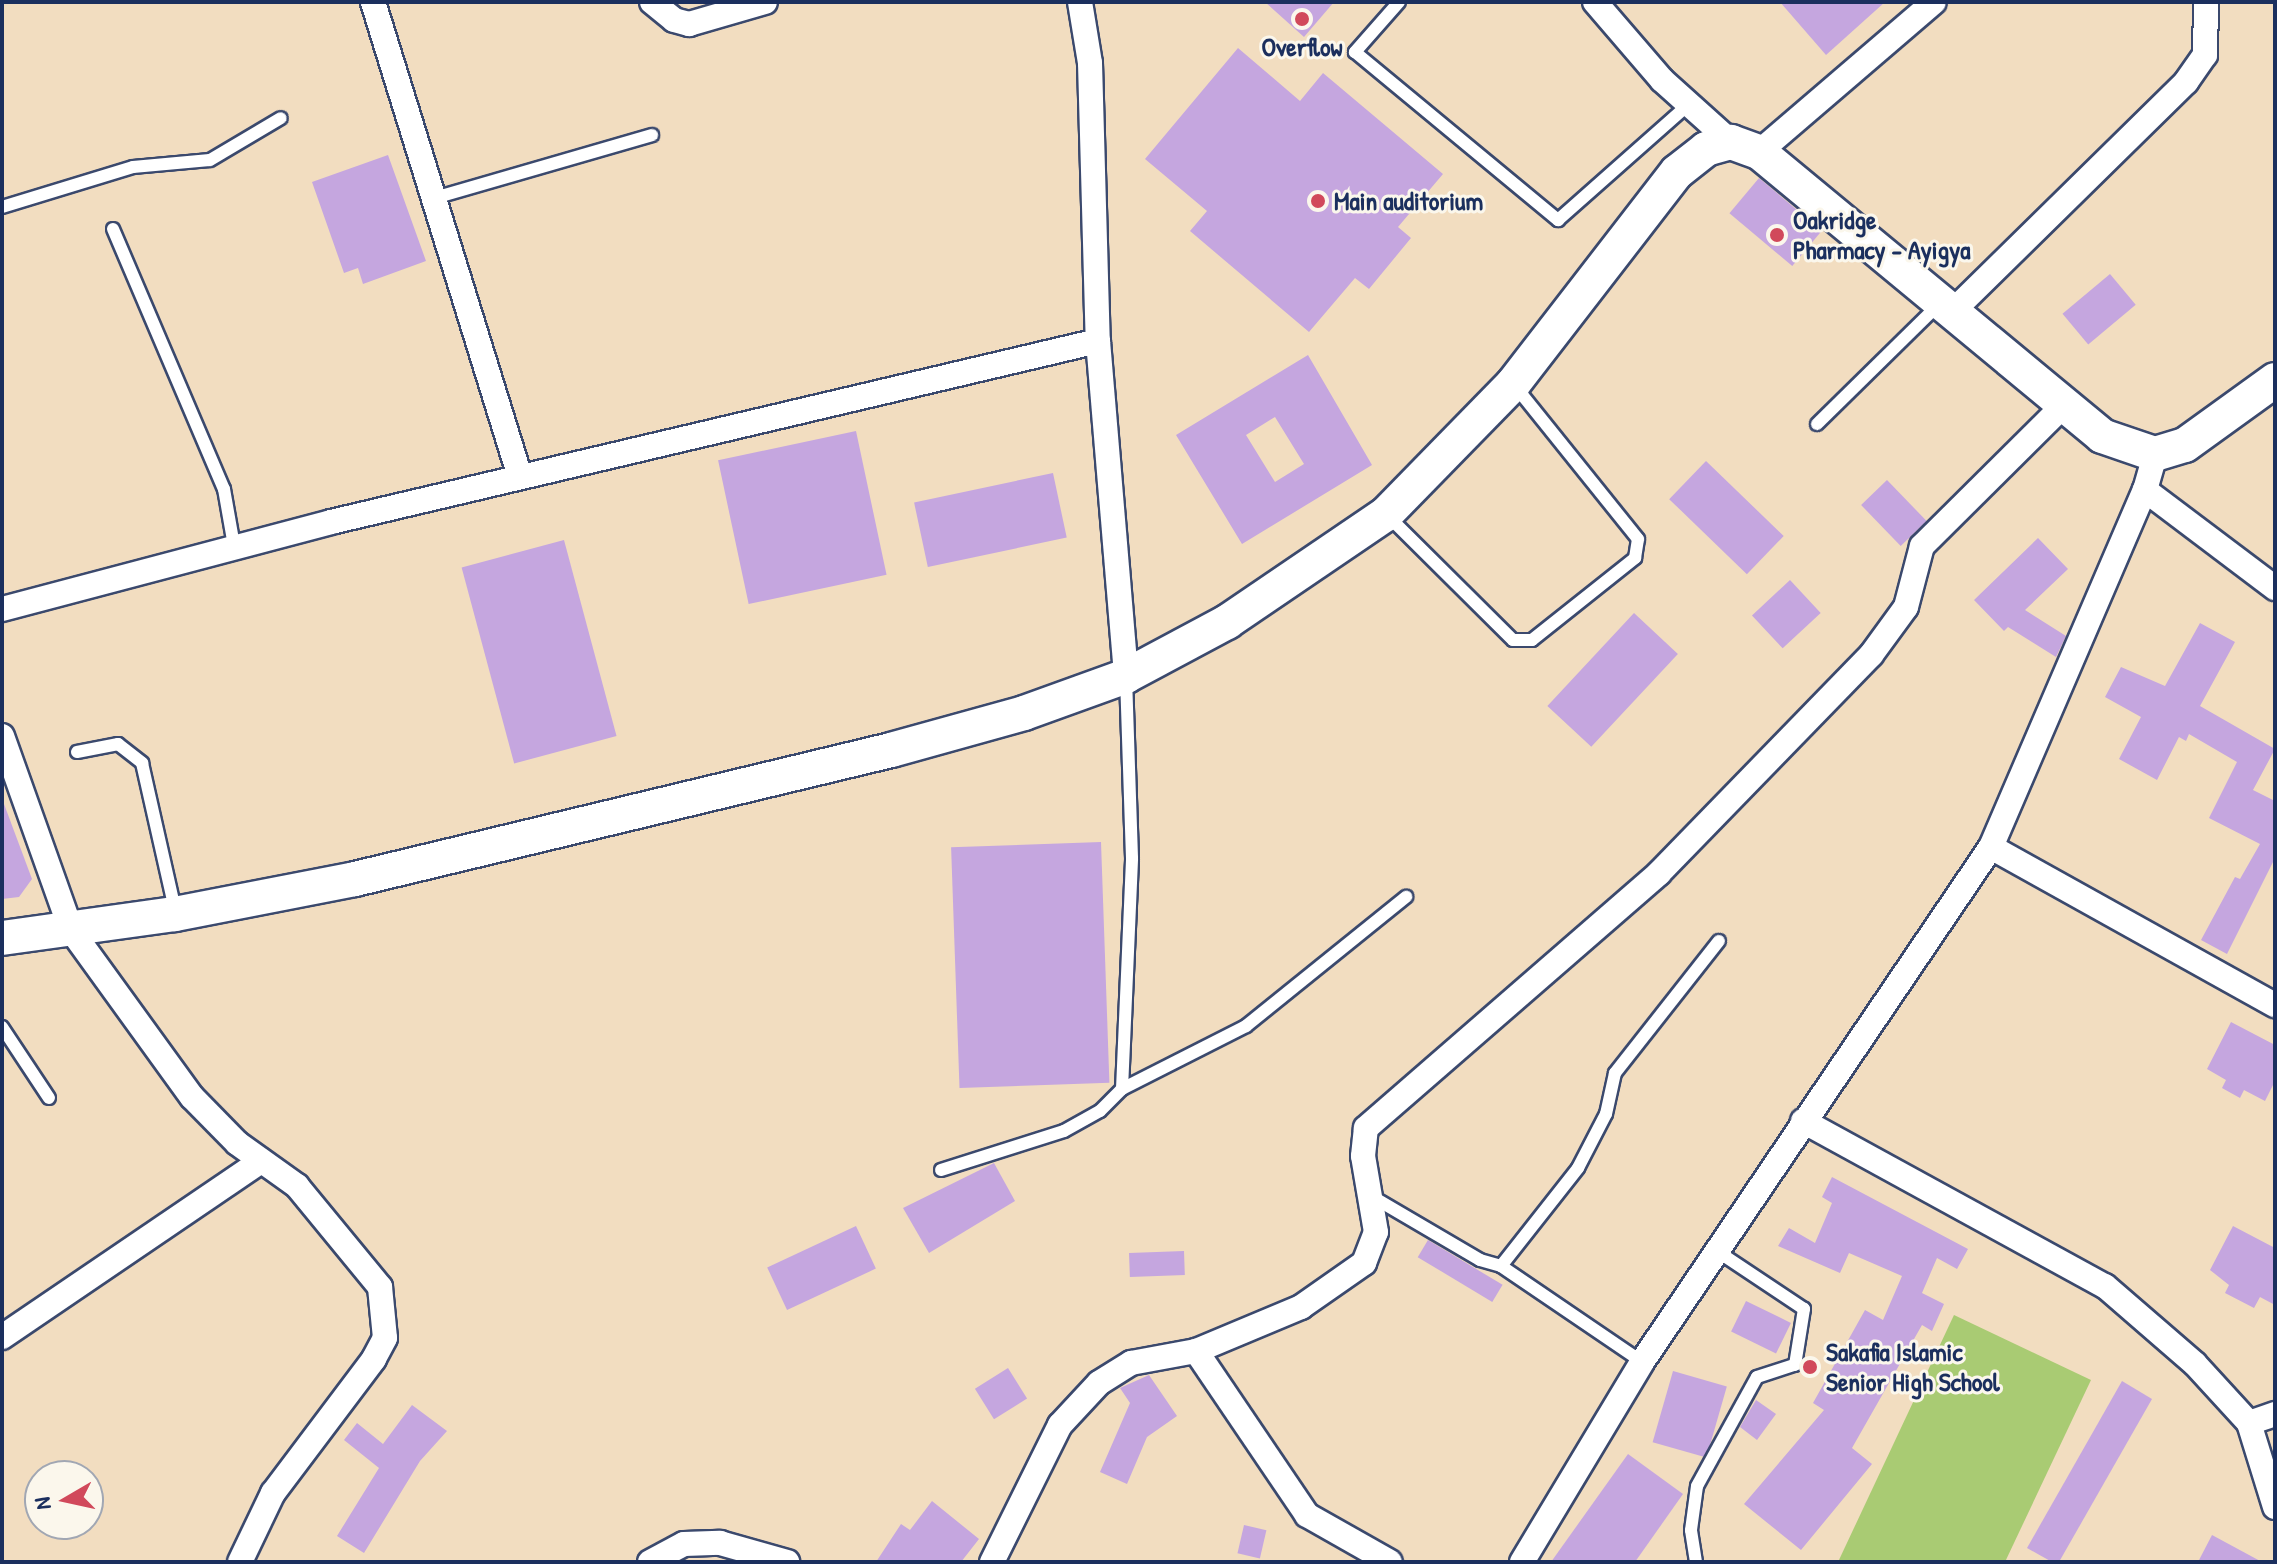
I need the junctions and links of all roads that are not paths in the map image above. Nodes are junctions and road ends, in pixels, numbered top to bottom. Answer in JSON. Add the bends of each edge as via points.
{"nodes":[{"id":1,"x":373,"y":2,"type":"edge"},
{"id":2,"x":652,"y":2,"type":"edge"},
{"id":3,"x":765,"y":2,"type":"edge"},
{"id":4,"x":1080,"y":2,"type":"edge"},
{"id":5,"x":1399,"y":2,"type":"edge"},
{"id":6,"x":1595,"y":2,"type":"edge"},
{"id":7,"x":1934,"y":2,"type":"edge"},
{"id":8,"x":2206,"y":2,"type":"edge"},
{"id":9,"x":1689,"y":104,"type":"junction"},
{"id":10,"x":281,"y":118,"type":"dead end"},
{"id":11,"x":652,"y":135,"type":"dead end"},
{"id":12,"x":1745,"y":147,"type":"junction"},
{"id":13,"x":434,"y":198,"type":"junction"},
{"id":14,"x":2,"y":207,"type":"edge"},
{"id":15,"x":113,"y":229,"type":"dead end"},
{"id":16,"x":1945,"y":309,"type":"junction"},
{"id":17,"x":1098,"y":341,"type":"junction"},
{"id":18,"x":2275,"y":380,"type":"edge"},
{"id":19,"x":1513,"y":384,"type":"junction"},
{"id":20,"x":2062,"y":407,"type":"junction"},
{"id":21,"x":1817,"y":424,"type":"dead end"},
{"id":22,"x":2155,"y":454,"type":"junction"},
{"id":23,"x":520,"y":476,"type":"junction"},
{"id":24,"x":2145,"y":490,"type":"junction"},
{"id":25,"x":1386,"y":514,"type":"junction"},
{"id":26,"x":234,"y":546,"type":"junction"},
{"id":27,"x":2275,"y":588,"type":"edge"},
{"id":28,"x":2,"y":609,"type":"edge"},
{"id":29,"x":1126,"y":676,"type":"junction"},
{"id":30,"x":2,"y":736,"type":"edge"},
{"id":31,"x":77,"y":752,"type":"dead end"},
{"id":32,"x":1991,"y":847,"type":"junction"},
{"id":33,"x":1406,"y":897,"type":"dead end"},
{"id":34,"x":175,"y":914,"type":"junction"},
{"id":35,"x":71,"y":930,"type":"junction"},
{"id":36,"x":2,"y":938,"type":"edge"},
{"id":37,"x":1719,"y":941,"type":"dead end"},
{"id":38,"x":2275,"y":1005,"type":"edge"},
{"id":39,"x":2,"y":1027,"type":"edge"},
{"id":40,"x":1122,"y":1089,"type":"junction"},
{"id":41,"x":49,"y":1098,"type":"dead end"},
{"id":42,"x":1803,"y":1121,"type":"junction"},
{"id":43,"x":261,"y":1161,"type":"junction"},
{"id":44,"x":941,"y":1170,"type":"dead end"},
{"id":45,"x":1371,"y":1196,"type":"junction"},
{"id":46,"x":1717,"y":1251,"type":"junction"},
{"id":47,"x":1501,"y":1266,"type":"junction"},
{"id":48,"x":2,"y":1337,"type":"edge"},
{"id":49,"x":1196,"y":1351,"type":"junction"},
{"id":50,"x":1642,"y":1362,"type":"junction"},
{"id":51,"x":2275,"y":1414,"type":"edge"},
{"id":52,"x":2249,"y":1423,"type":"junction"},
{"id":53,"x":2275,"y":1507,"type":"edge"},
{"id":54,"x":240,"y":1562,"type":"edge"},
{"id":55,"x":650,"y":1562,"type":"edge"},
{"id":56,"x":787,"y":1562,"type":"edge"},
{"id":57,"x":992,"y":1562,"type":"edge"},
{"id":58,"x":1390,"y":1562,"type":"edge"},
{"id":59,"x":1522,"y":1562,"type":"edge"},
{"id":60,"x":1696,"y":1562,"type":"edge"}],
"edges":[{"from":1,"to":13,"type":"street"},
{"from":2,"to":3,"type":"street","via":[[674,20],[689,24]]},
{"from":4,"to":17,"type":"street","via":[[1090,63]]},
{"from":5,"to":9,"type":"lane","via":[[1355,52],[1558,220]]},
{"from":6,"to":9,"type":"street"},
{"from":7,"to":12,"type":"street"},
{"from":8,"to":16,"type":"street","via":[[2205,55],[2186,82]]},
{"from":9,"to":12,"type":"street"},
{"from":10,"to":14,"type":"lane","via":[[210,160],[133,167]]},
{"from":11,"to":13,"type":"lane"},
{"from":12,"to":16,"type":"street"},
{"from":12,"to":19,"type":"street","via":[[1706,149],[1677,172]]},
{"from":13,"to":23,"type":"street"},
{"from":15,"to":26,"type":"lane","via":[[224,489]]},
{"from":16,"to":20,"type":"street"},
{"from":16,"to":21,"type":"lane"},
{"from":17,"to":23,"type":"street"},
{"from":17,"to":29,"type":"street"},
{"from":18,"to":22,"type":"street","via":[[2208,432]]},
{"from":19,"to":25,"type":"street"},
{"from":19,"to":25,"type":"lane","via":[[1638,539],[1635,558],[1532,640],[1513,640]]},
{"from":20,"to":22,"type":"street","via":[[2102,436]]},
{"from":20,"to":45,"type":"street","via":[[1922,546],[1906,607],[1850,677],[1659,873],[1366,1128],[1363,1156]]},
{"from":22,"to":24,"type":"street"},
{"from":23,"to":26,"type":"street"},
{"from":24,"to":27,"type":"street"},
{"from":24,"to":32,"type":"street"},
{"from":25,"to":29,"type":"street","via":[[1227,622]]},
{"from":26,"to":28,"type":"street"},
{"from":29,"to":34,"type":"street","via":[[1009,717],[662,807],[355,879]]},
{"from":29,"to":40,"type":"lane","via":[[1132,858]]},
{"from":30,"to":35,"type":"street"},
{"from":31,"to":34,"type":"lane","via":[[118,744],[142,763]]},
{"from":32,"to":38,"type":"street"},
{"from":32,"to":42,"type":"street"},
{"from":33,"to":40,"type":"lane","via":[[1246,1026]]},
{"from":34,"to":35,"type":"street"},
{"from":35,"to":36,"type":"street"},
{"from":35,"to":43,"type":"street","via":[[192,1097]]},
{"from":37,"to":47,"type":"lane","via":[[1615,1073],[1606,1114],[1578,1168]]},
{"from":39,"to":41,"type":"lane"},
{"from":40,"to":44,"type":"lane","via":[[1100,1111],[1064,1131]]},
{"from":42,"to":46,"type":"street"},
{"from":42,"to":52,"type":"street","via":[[2105,1286],[2195,1364]]},
{"from":43,"to":48,"type":"street"},
{"from":43,"to":54,"type":"street","via":[[297,1186],[358,1255],[380,1287],[385,1338],[273,1493]]},
{"from":45,"to":47,"type":"lane","via":[[1480,1260]]},
{"from":45,"to":49,"type":"street","via":[[1376,1232],[1364,1263],[1301,1307]]},
{"from":46,"to":50,"type":"street"},
{"from":46,"to":60,"type":"lane","via":[[1804,1309],[1795,1365],[1757,1377],[1697,1486],[1691,1530]]},
{"from":47,"to":50,"type":"lane"},
{"from":49,"to":57,"type":"street","via":[[1131,1363],[1099,1383],[1060,1425]]},
{"from":49,"to":58,"type":"street","via":[[1307,1515]]},
{"from":50,"to":59,"type":"street"},
{"from":51,"to":52,"type":"street"},
{"from":52,"to":53,"type":"street"},
{"from":55,"to":56,"type":"street","via":[[684,1544],[720,1543]]}]}
